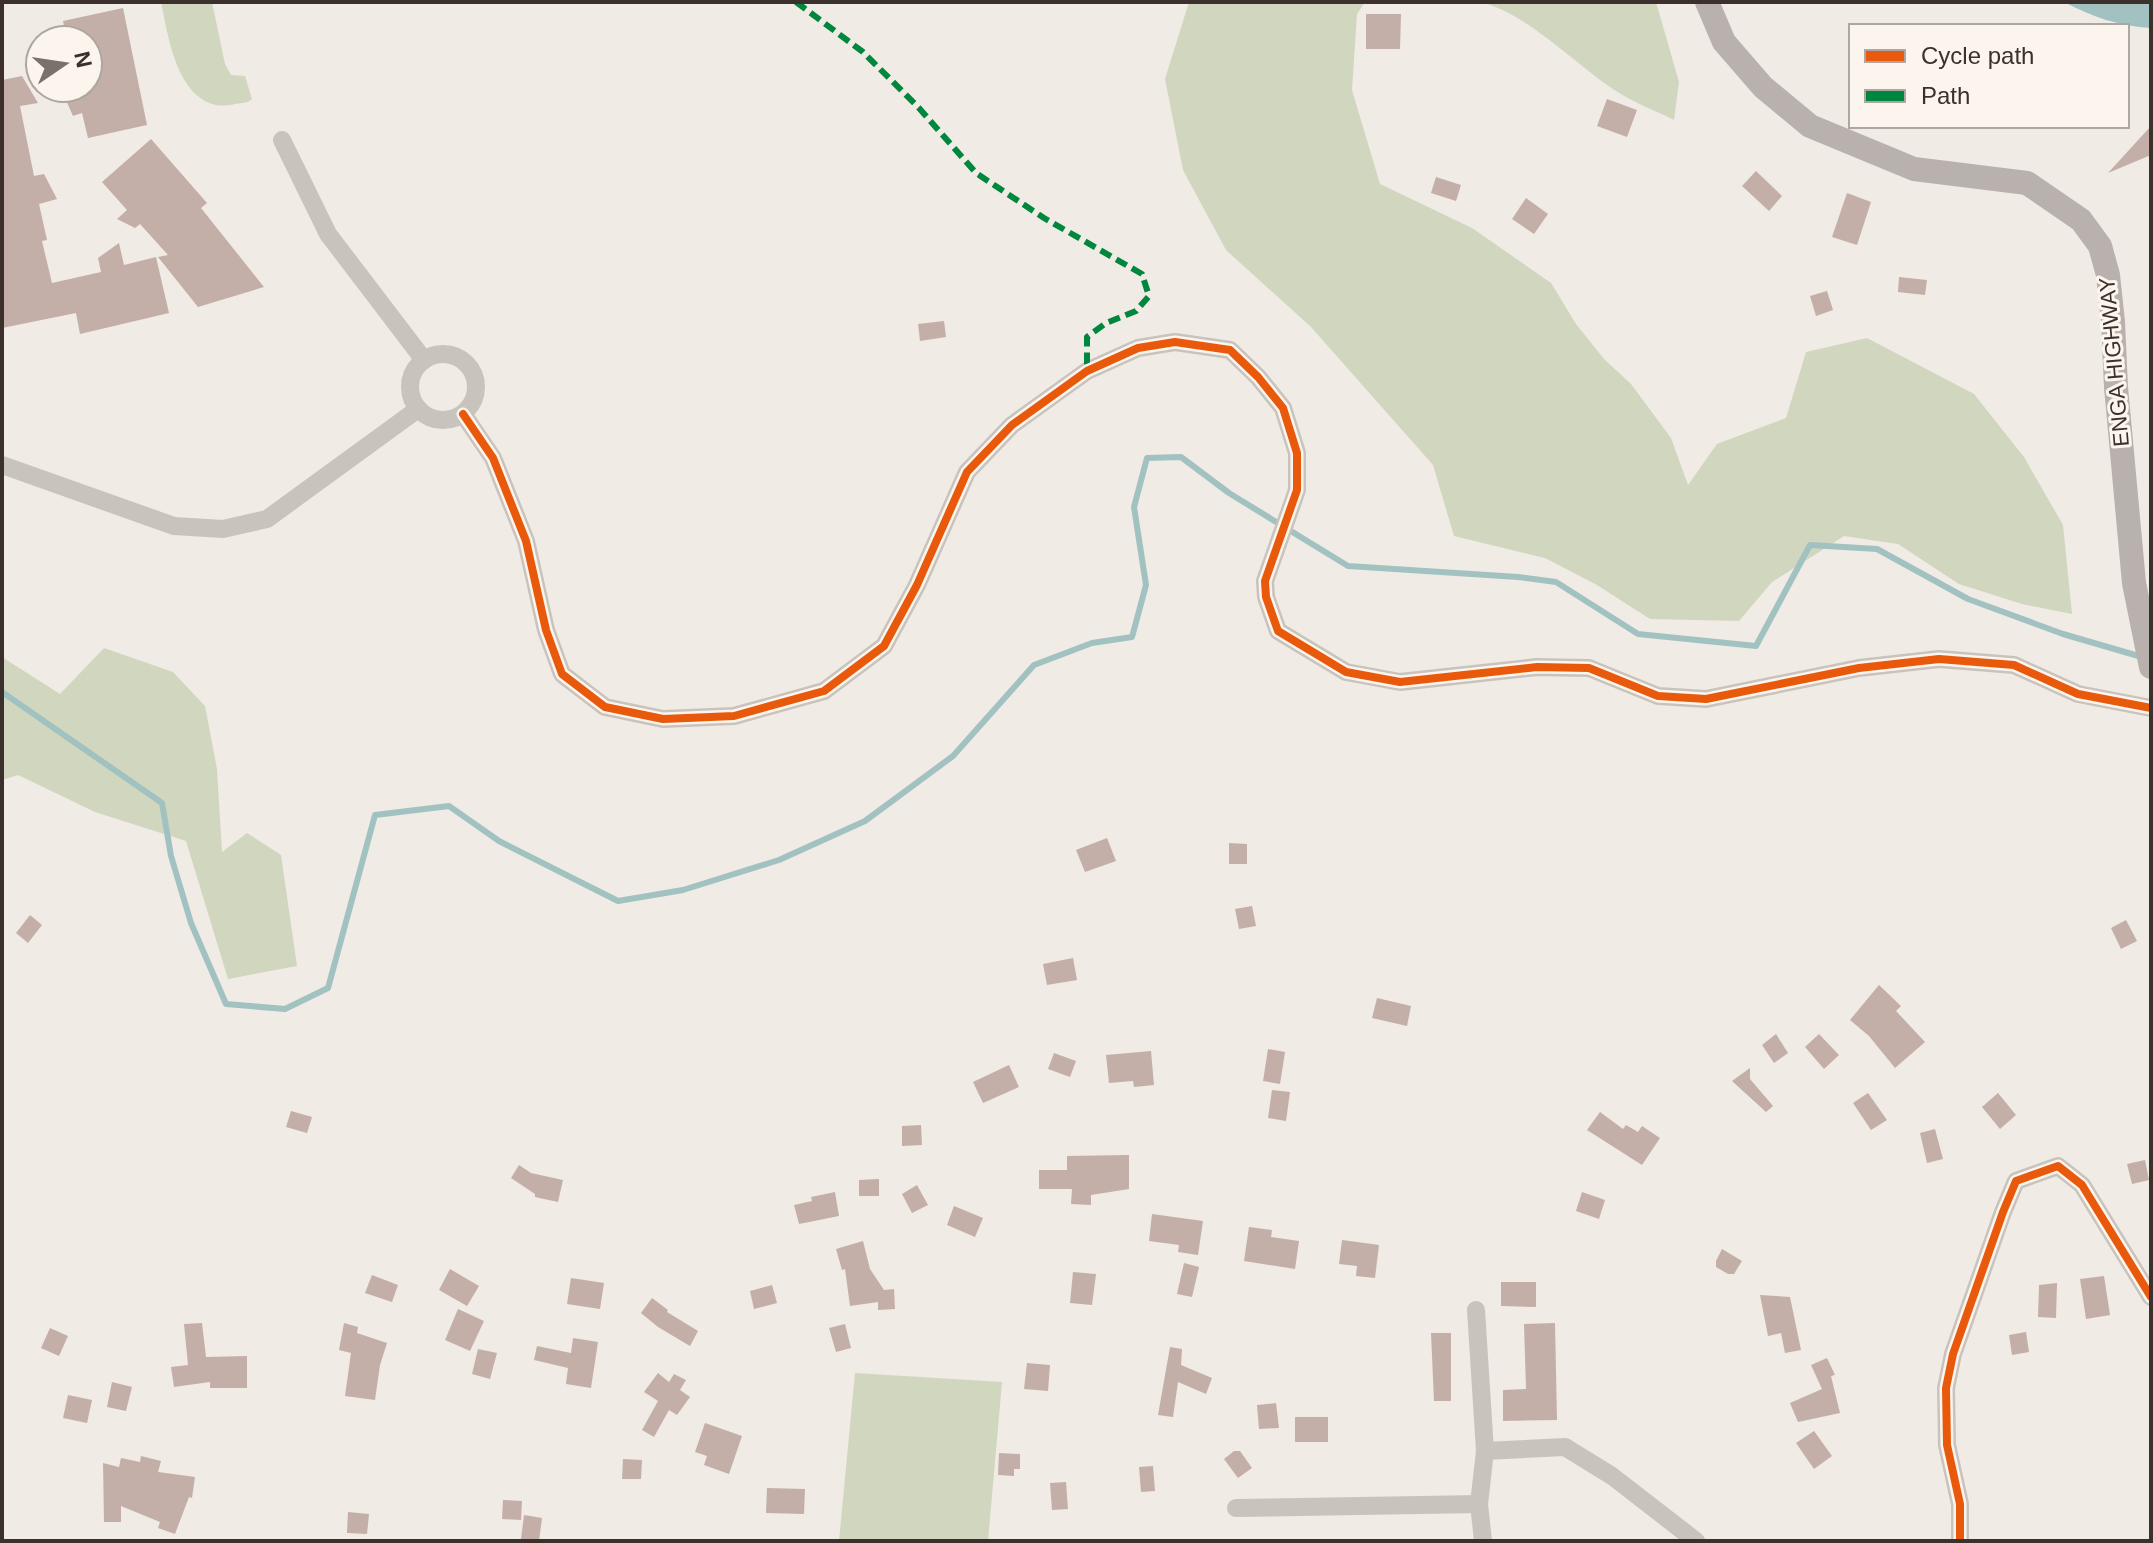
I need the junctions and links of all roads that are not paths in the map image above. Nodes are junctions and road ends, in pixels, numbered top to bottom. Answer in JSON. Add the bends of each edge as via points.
{"nodes":[{"id":1,"x":1707,"y":2,"type":"edge"},
{"id":2,"x":282,"y":140,"type":"dead end"},
{"id":3,"x":424,"y":360,"type":"junction"},
{"id":4,"x":418,"y":409,"type":"junction"},
{"id":5,"x":463,"y":414,"type":"junction"},
{"id":6,"x":2,"y":465,"type":"edge"},
{"id":7,"x":2151,"y":667,"type":"edge"},
{"id":8,"x":2151,"y":708,"type":"edge"},
{"id":9,"x":2151,"y":1297,"type":"edge"},
{"id":10,"x":1476,"y":1310,"type":"dead end"},
{"id":11,"x":1485,"y":1451,"type":"junction"},
{"id":12,"x":1479,"y":1504,"type":"junction"},
{"id":13,"x":1236,"y":1508,"type":"dead end"},
{"id":14,"x":1483,"y":1541,"type":"edge"},
{"id":15,"x":1696,"y":1541,"type":"edge"},
{"id":16,"x":1960,"y":1541,"type":"edge"}],
"edges":[{"from":1,"to":7,"type":"main road","name":"ENGA HIGHWAY","via":[[1724,42],[1763,87],[1810,126],[1914,169],[2027,183],[2081,220],[2100,246],[2108,275],[2134,583]]},
{"from":2,"to":3,"type":"street","via":[[328,234]]},
{"from":3,"to":4,"type":"street","via":[[409,383]]},
{"from":3,"to":5,"type":"street","via":[[449,354],[467,364],[476,385],[471,406]]},
{"from":4,"to":5,"type":"street","via":[[442,421]]},
{"from":4,"to":6,"type":"street","via":[[267,519],[223,529],[174,526]]},
{"from":5,"to":8,"type":"street","via":[[493,458],[526,541],[562,674],[605,707],[663,719],[734,716],[824,691],[884,646],[967,472],[1012,425],[1087,371],[1138,348],[1175,342],[1230,350],[1283,408],[1297,453],[1297,490],[1265,581],[1266,597],[1278,631],[1346,672],[1400,682],[1537,667],[1589,668],[1658,696],[1706,699],[1859,668],[1939,659],[2014,665],[2078,694]]},
{"from":9,"to":16,"type":"street","via":[[2082,1185],[2058,1166],[2016,1181],[1946,1388],[1947,1445],[1960,1504]]},
{"from":10,"to":11,"type":"street"},
{"from":11,"to":12,"type":"street"},
{"from":11,"to":15,"type":"street","via":[[1565,1447]]},
{"from":12,"to":13,"type":"street"},
{"from":12,"to":14,"type":"street"}]}
